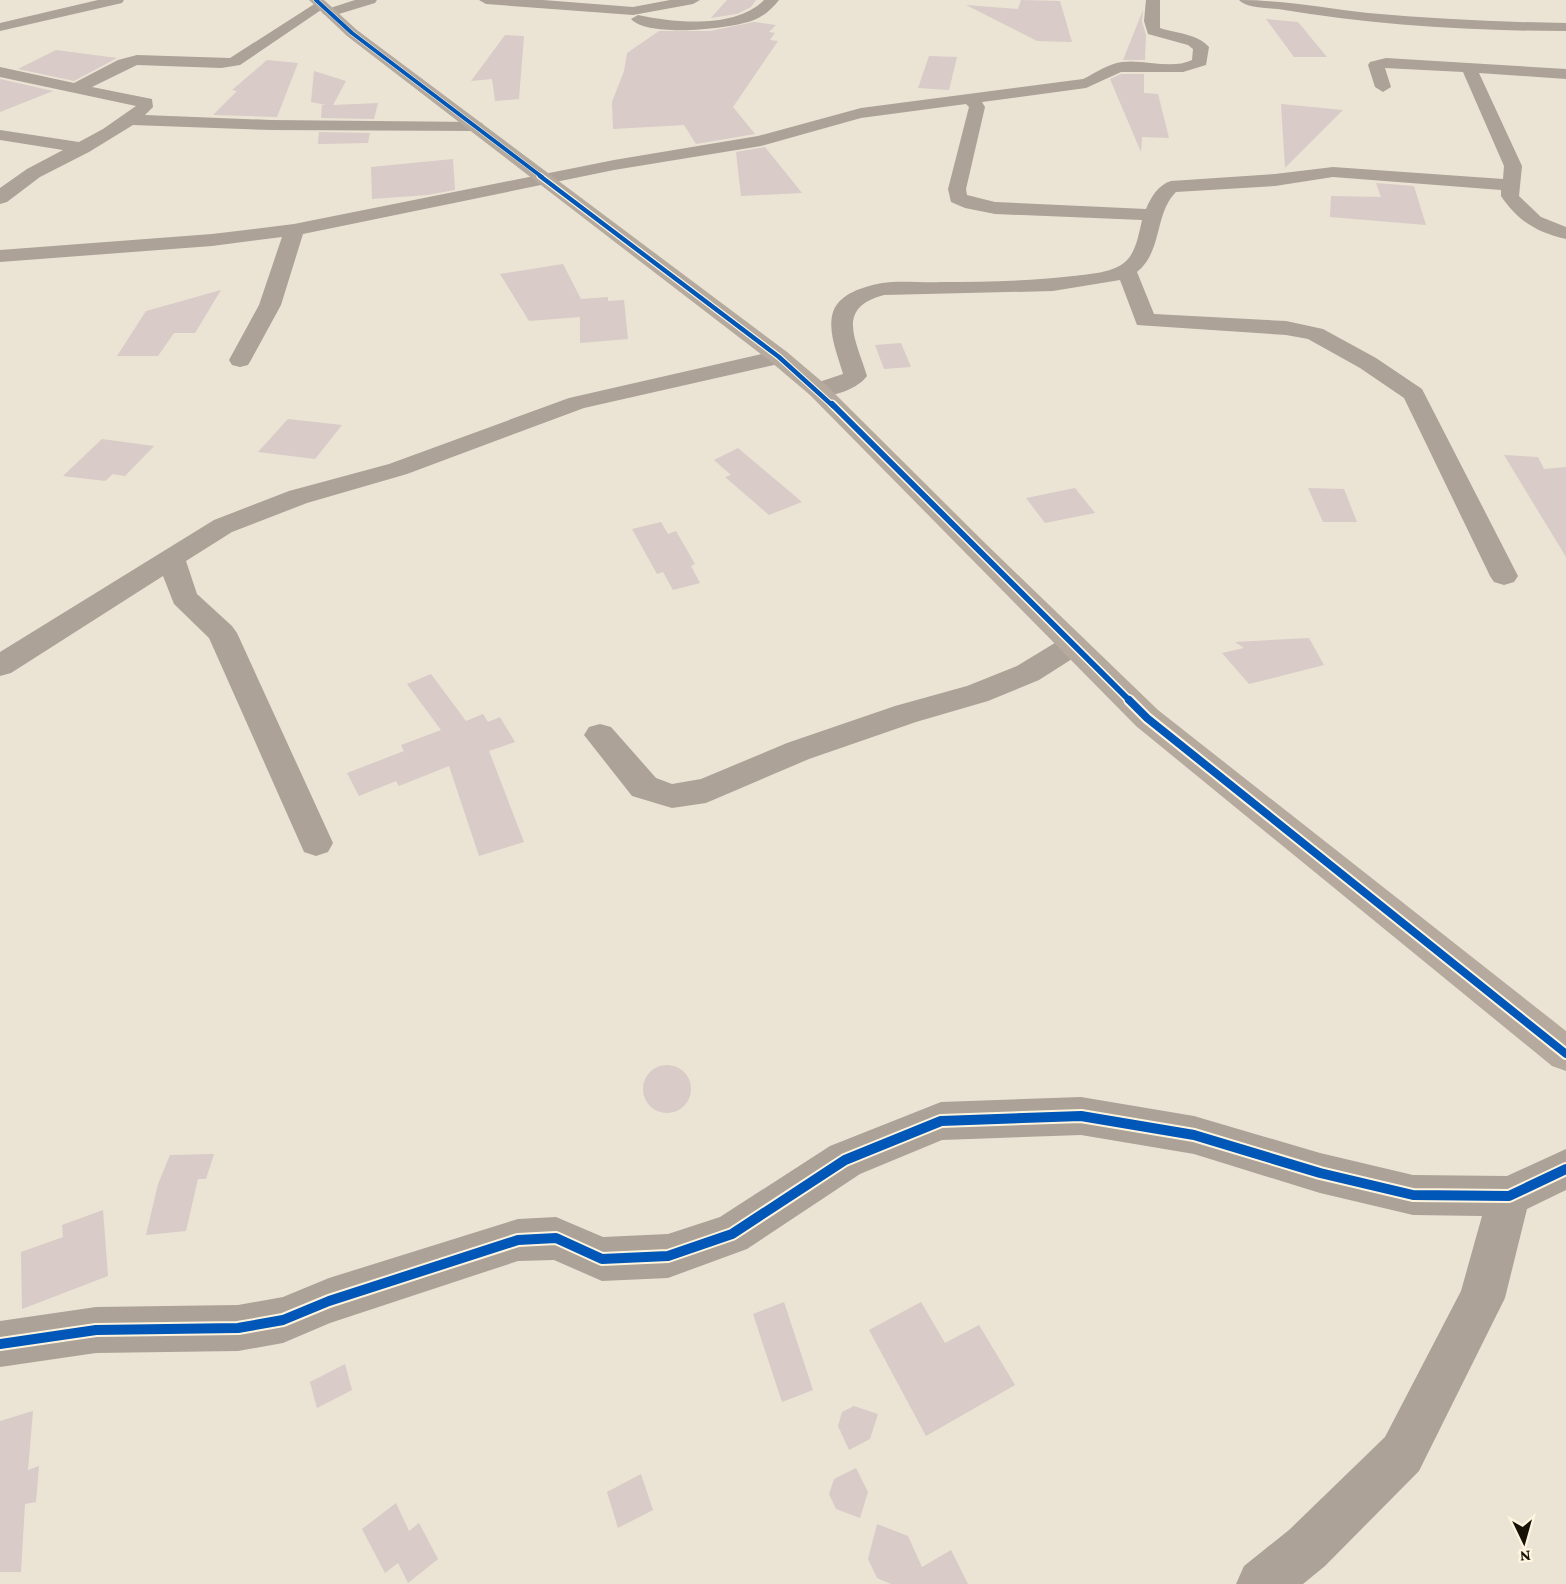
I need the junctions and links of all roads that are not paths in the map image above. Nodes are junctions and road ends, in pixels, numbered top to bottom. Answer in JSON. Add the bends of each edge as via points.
{"nodes":[{"id":1,"x":117,"y":0,"type":"edge"},
{"id":2,"x":370,"y":0,"type":"edge"},
{"id":3,"x":486,"y":0,"type":"edge"},
{"id":4,"x":693,"y":0,"type":"edge"},
{"id":5,"x":772,"y":0,"type":"edge"},
{"id":6,"x":1153,"y":0,"type":"edge"},
{"id":7,"x":1246,"y":0,"type":"edge"},
{"id":8,"x":525,"y":1,"type":"edge"},
{"id":9,"x":1286,"y":3,"type":"edge"},
{"id":10,"x":29,"y":6,"type":"dead end"},
{"id":11,"x":85,"y":6,"type":"junction"},
{"id":12,"x":321,"y":6,"type":"edge"},
{"id":13,"x":1487,"y":7,"type":"dead end"},
{"id":14,"x":633,"y":11,"type":"junction"},
{"id":15,"x":0,"y":27,"type":"edge"},
{"id":16,"x":1566,"y":27,"type":"edge"},
{"id":17,"x":1489,"y":32,"type":"junction"},
{"id":18,"x":1468,"y":67,"type":"junction"},
{"id":19,"x":0,"y":72,"type":"edge"},
{"id":20,"x":1566,"y":74,"type":"edge"},
{"id":21,"x":1383,"y":87,"type":"dead end"},
{"id":22,"x":75,"y":89,"type":"junction"},
{"id":23,"x":971,"y":99,"type":"junction"},
{"id":24,"x":131,"y":120,"type":"junction"},
{"id":25,"x":476,"y":127,"type":"junction"},
{"id":26,"x":0,"y":135,"type":"edge"},
{"id":27,"x":83,"y":148,"type":"junction"},
{"id":28,"x":547,"y":180,"type":"junction"},
{"id":29,"x":1511,"y":185,"type":"junction"},
{"id":30,"x":0,"y":198,"type":"edge"},
{"id":31,"x":1155,"y":215,"type":"junction"},
{"id":32,"x":294,"y":230,"type":"junction"},
{"id":33,"x":1566,"y":233,"type":"edge"},
{"id":34,"x":0,"y":256,"type":"edge"},
{"id":35,"x":1127,"y":272,"type":"junction"},
{"id":36,"x":779,"y":357,"type":"junction"},
{"id":37,"x":240,"y":360,"type":"dead end"},
{"id":38,"x":818,"y":390,"type":"junction"},
{"id":39,"x":172,"y":559,"type":"junction"},
{"id":40,"x":1504,"y":576,"type":"dead end"},
{"id":41,"x":1073,"y":645,"type":"junction"},
{"id":42,"x":0,"y":666,"type":"edge"},
{"id":43,"x":600,"y":735,"type":"dead end"},
{"id":44,"x":316,"y":843,"type":"dead end"},
{"id":45,"x":1566,"y":1054,"type":"edge"},
{"id":46,"x":1566,"y":1169,"type":"edge"},
{"id":47,"x":1509,"y":1196,"type":"junction"},
{"id":48,"x":0,"y":1344,"type":"edge"},
{"id":49,"x":1262,"y":1584,"type":"edge"}],
"edges":[{"from":1,"to":11,"type":"street"},
{"from":2,"to":12,"type":"street"},
{"from":3,"to":8,"type":"street"},
{"from":4,"to":14,"type":"street"},
{"from":5,"to":14,"type":"street","via":[[766,9],[753,15],[706,25],[659,25],[634,18]]},
{"from":6,"to":23,"type":"street","via":[[1154,31],[1201,47],[1200,62],[1179,67],[1119,68],[1086,83]]},
{"from":7,"to":9,"type":"street"},
{"from":8,"to":14,"type":"street"},
{"from":9,"to":17,"type":"street","via":[[1333,13]]},
{"from":10,"to":11,"type":"street"},
{"from":11,"to":15,"type":"street"},
{"from":12,"to":22,"type":"street","via":[[234,62],[130,61]]},
{"from":12,"to":25,"type":"street"},
{"from":13,"to":17,"type":"street"},
{"from":16,"to":17,"type":"street"},
{"from":18,"to":20,"type":"street","via":[[1489,64]]},
{"from":18,"to":21,"type":"street","via":[[1379,64]]},
{"from":18,"to":29,"type":"street","via":[[1513,165]]},
{"from":19,"to":22,"type":"street"},
{"from":22,"to":24,"type":"street","via":[[146,103]]},
{"from":23,"to":28,"type":"street","via":[[861,113],[761,141]]},
{"from":23,"to":31,"type":"street","via":[[977,107],[958,198],[995,208]]},
{"from":24,"to":25,"type":"street"},
{"from":24,"to":27,"type":"street"},
{"from":25,"to":28,"type":"street"},
{"from":26,"to":27,"type":"street"},
{"from":27,"to":30,"type":"street","via":[[29,175]]},
{"from":28,"to":32,"type":"street"},
{"from":28,"to":36,"type":"street"},
{"from":29,"to":31,"type":"street","via":[[1333,172],[1171,187],[1163,193]]},
{"from":29,"to":33,"type":"street","via":[[1510,196],[1528,219]]},
{"from":31,"to":35,"type":"street","via":[[1144,247]]},
{"from":32,"to":34,"type":"street"},
{"from":32,"to":37,"type":"street","via":[[270,305]]},
{"from":35,"to":38,"type":"street","via":[[1029,286],[865,292],[846,306],[841,318],[855,376],[849,382]]},
{"from":35,"to":40,"type":"street","via":[[1145,320],[1286,328],[1316,334],[1414,394]]},
{"from":36,"to":38,"type":"street"},
{"from":36,"to":39,"type":"street","via":[[577,403],[398,469],[298,497],[223,526]]},
{"from":38,"to":41,"type":"street"},
{"from":39,"to":42,"type":"street"},
{"from":39,"to":44,"type":"street","via":[[184,598],[222,633]]},
{"from":41,"to":43,"type":"street","via":[[1028,673],[977,694],[798,751],[706,791],[672,796],[644,787]]},
{"from":41,"to":45,"type":"street","via":[[1147,718]]},
{"from":46,"to":47,"type":"street"},
{"from":47,"to":48,"type":"street","via":[[1413,1195],[1320,1173],[1194,1135],[1081,1116],[941,1121],[845,1160],[732,1234],[668,1256],[602,1259],[556,1238],[518,1240],[282,1320],[238,1328],[96,1330]]},
{"from":47,"to":49,"type":"street","via":[[1482,1298],[1402,1454],[1307,1548]]}]}
